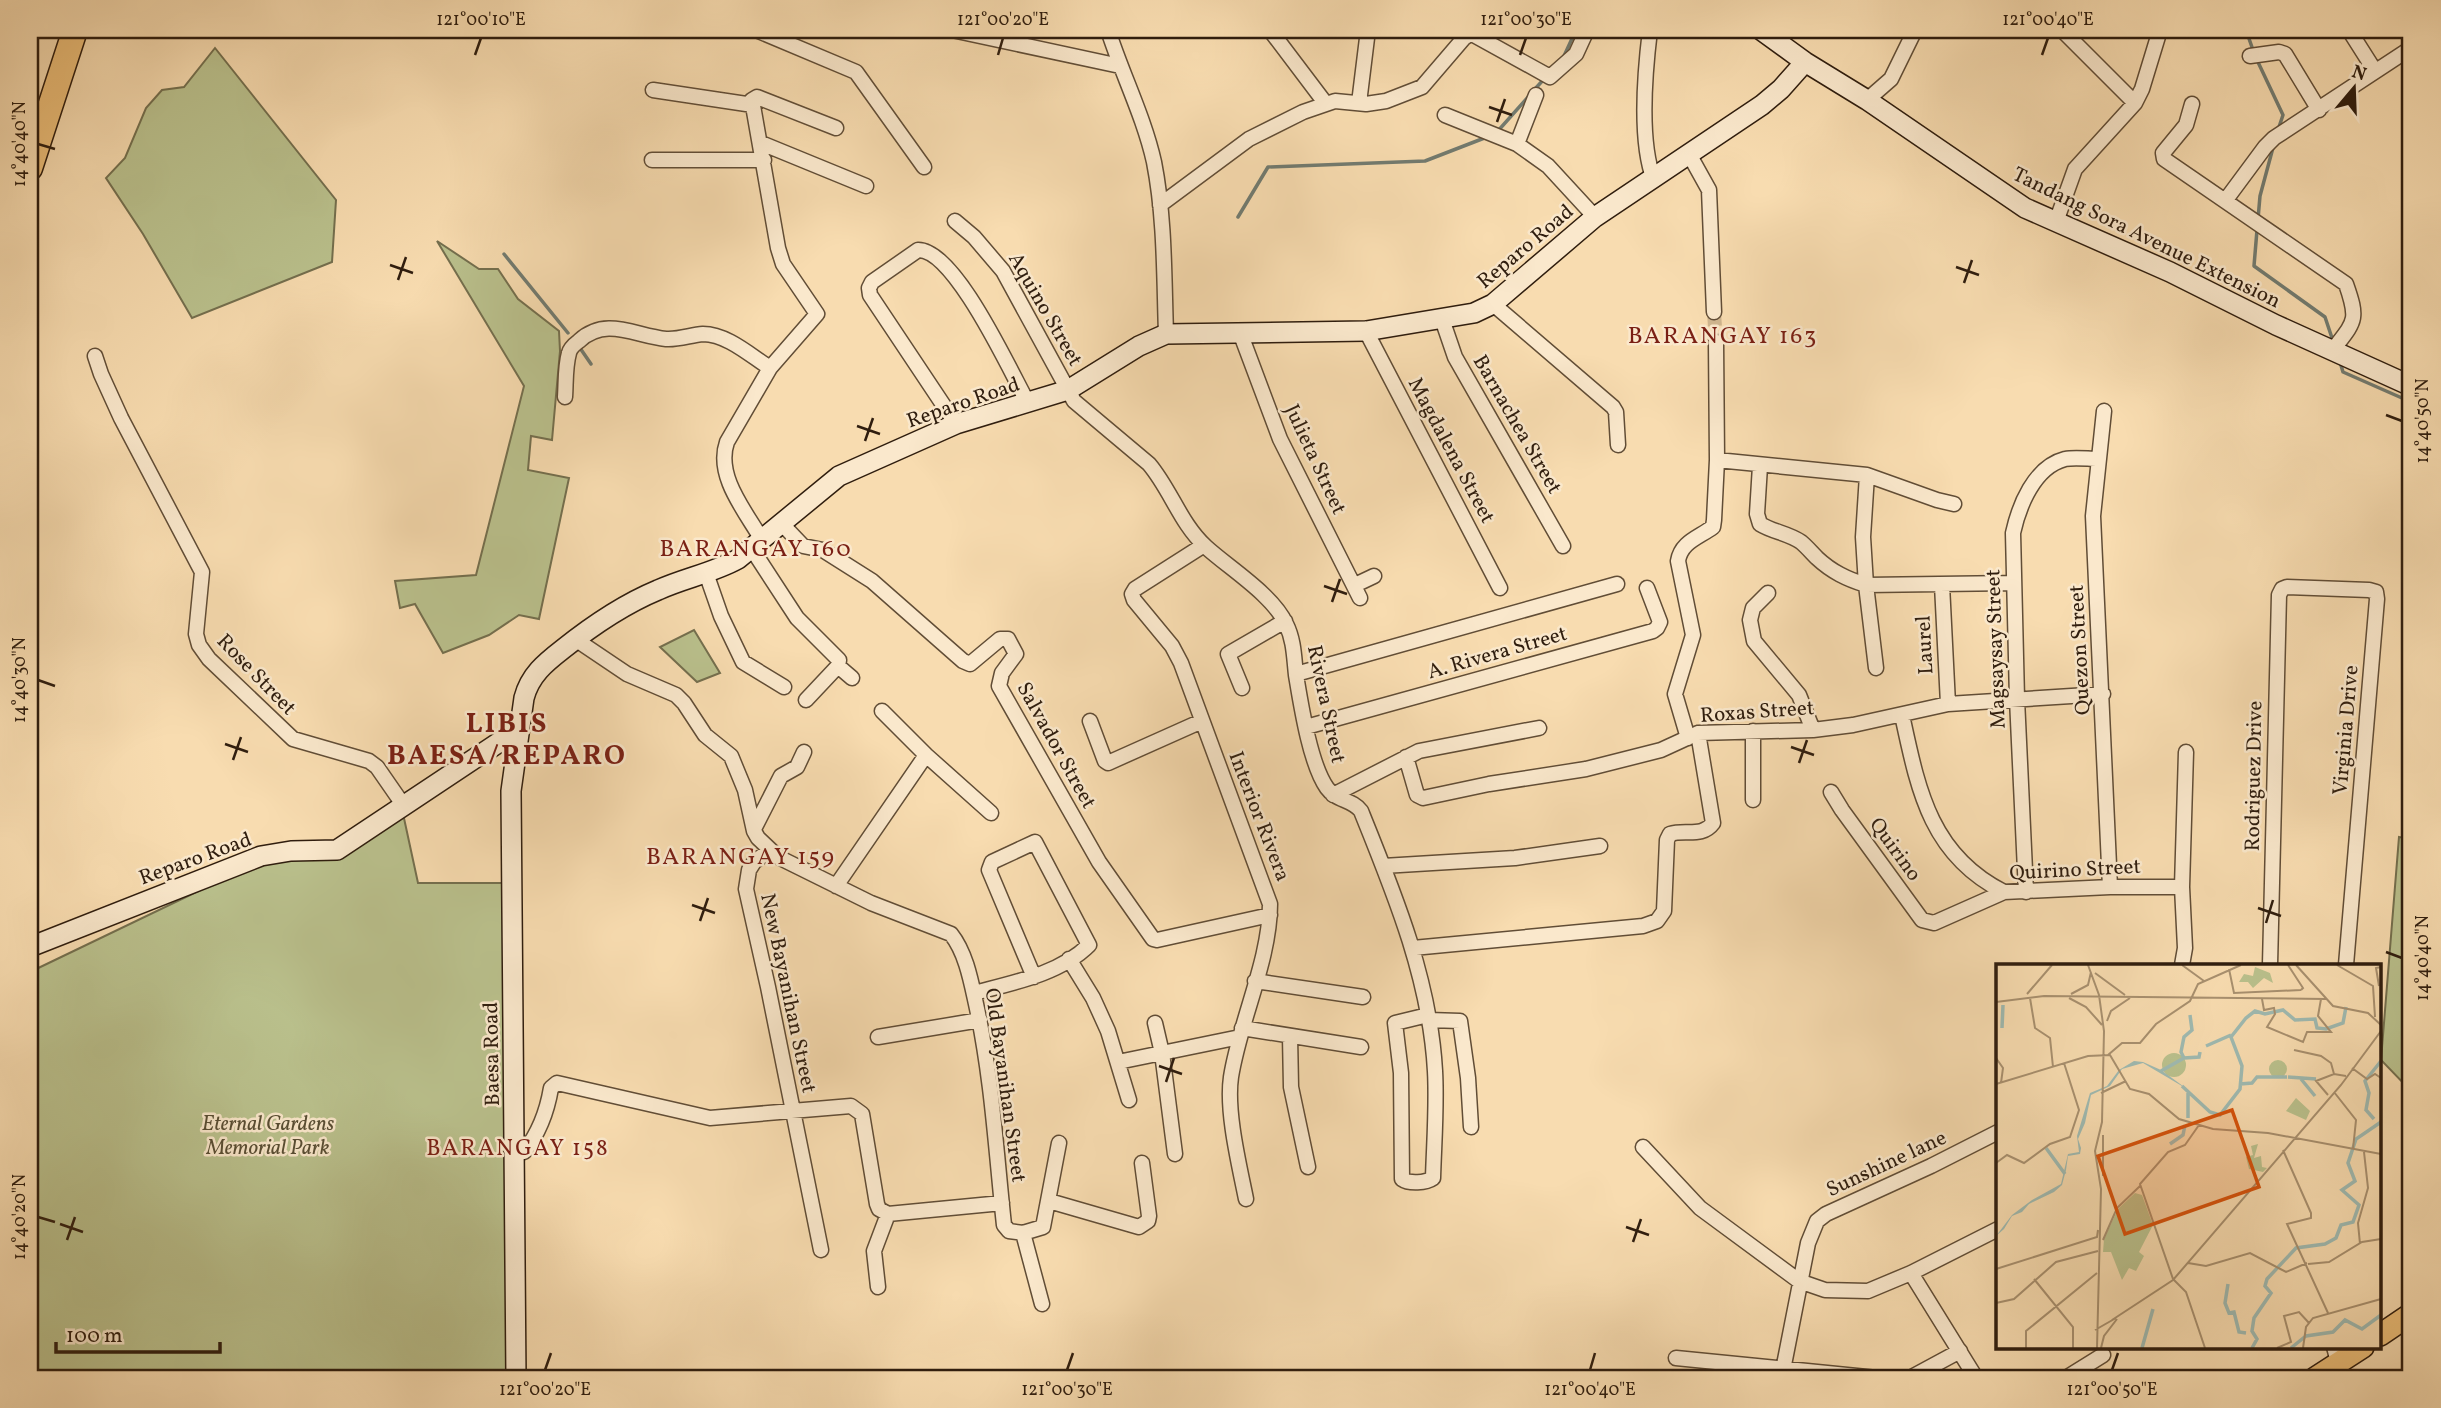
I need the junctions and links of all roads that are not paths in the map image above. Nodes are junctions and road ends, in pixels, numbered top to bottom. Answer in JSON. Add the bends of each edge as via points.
{"nodes":[{"id":1,"x":75,"y":30,"type":"edge"},
{"id":2,"x":756,"y":30,"type":"edge"},
{"id":3,"x":952,"y":30,"type":"edge"},
{"id":4,"x":1108,"y":30,"type":"edge"},
{"id":5,"x":1270,"y":30,"type":"edge"},
{"id":6,"x":1368,"y":30,"type":"edge"},
{"id":7,"x":1587,"y":30,"type":"edge"},
{"id":8,"x":1650,"y":30,"type":"edge"},
{"id":9,"x":1761,"y":30,"type":"edge"},
{"id":10,"x":1915,"y":30,"type":"edge"},
{"id":11,"x":2062,"y":30,"type":"edge"},
{"id":12,"x":2160,"y":30,"type":"edge"},
{"id":13,"x":2349,"y":30,"type":"edge"},
{"id":14,"x":1468,"y":31,"type":"edge"},
{"id":15,"x":2411,"y":48,"type":"edge"},
{"id":16,"x":2250,"y":56,"type":"dead end"},
{"id":17,"x":1805,"y":62,"type":"junction"},
{"id":18,"x":1119,"y":66,"type":"junction"},
{"id":19,"x":2375,"y":71,"type":"junction"},
{"id":20,"x":653,"y":90,"type":"dead end"},
{"id":21,"x":1536,"y":95,"type":"dead end"},
{"id":22,"x":1867,"y":100,"type":"junction"},
{"id":23,"x":752,"y":103,"type":"junction"},
{"id":24,"x":1359,"y":103,"type":"junction"},
{"id":25,"x":2135,"y":103,"type":"junction"},
{"id":26,"x":1325,"y":104,"type":"junction"},
{"id":27,"x":2192,"y":104,"type":"dead end"},
{"id":28,"x":2319,"y":110,"type":"junction"},
{"id":29,"x":1445,"y":115,"type":"dead end"},
{"id":30,"x":836,"y":128,"type":"dead end"},
{"id":31,"x":761,"y":144,"type":"junction"},
{"id":32,"x":1517,"y":145,"type":"junction"},
{"id":33,"x":1689,"y":155,"type":"junction"},
{"id":34,"x":652,"y":160,"type":"dead end"},
{"id":35,"x":764,"y":160,"type":"junction"},
{"id":36,"x":924,"y":167,"type":"dead end"},
{"id":37,"x":30,"y":168,"type":"edge"},
{"id":38,"x":1654,"y":180,"type":"junction"},
{"id":39,"x":866,"y":186,"type":"dead end"},
{"id":40,"x":2225,"y":201,"type":"junction"},
{"id":41,"x":1160,"y":205,"type":"junction"},
{"id":42,"x":1595,"y":217,"type":"junction"},
{"id":43,"x":955,"y":222,"type":"dead end"},
{"id":44,"x":2056,"y":222,"type":"junction"},
{"id":45,"x":1493,"y":304,"type":"junction"},
{"id":46,"x":1714,"y":312,"type":"tunnel mouth"},
{"id":47,"x":1442,"y":319,"type":"junction"},
{"id":48,"x":1366,"y":331,"type":"junction"},
{"id":49,"x":1166,"y":334,"type":"junction"},
{"id":50,"x":1241,"y":335,"type":"junction"},
{"id":51,"x":1716,"y":342,"type":"tunnel mouth"},
{"id":52,"x":2332,"y":351,"type":"junction"},
{"id":53,"x":95,"y":356,"type":"dead end"},
{"id":54,"x":770,"y":368,"type":"junction"},
{"id":55,"x":2411,"y":386,"type":"edge"},
{"id":56,"x":1068,"y":390,"type":"junction"},
{"id":57,"x":565,"y":397,"type":"dead end"},
{"id":58,"x":1028,"y":403,"type":"junction"},
{"id":59,"x":2104,"y":411,"type":"dead end"},
{"id":60,"x":956,"y":424,"type":"junction"},
{"id":61,"x":1618,"y":445,"type":"dead end"},
{"id":62,"x":2098,"y":459,"type":"junction"},
{"id":63,"x":1717,"y":460,"type":"junction"},
{"id":64,"x":1760,"y":466,"type":"junction"},
{"id":65,"x":1867,"y":475,"type":"junction"},
{"id":66,"x":1954,"y":504,"type":"dead end"},
{"id":67,"x":782,"y":524,"type":"junction"},
{"id":68,"x":757,"y":545,"type":"junction"},
{"id":69,"x":1204,"y":545,"type":"junction"},
{"id":70,"x":1563,"y":546,"type":"dead end"},
{"id":71,"x":706,"y":573,"type":"junction"},
{"id":72,"x":1374,"y":576,"type":"dead end"},
{"id":73,"x":2013,"y":583,"type":"junction"},
{"id":74,"x":1617,"y":584,"type":"dead end"},
{"id":75,"x":1866,"y":585,"type":"junction"},
{"id":76,"x":1942,"y":585,"type":"junction"},
{"id":77,"x":1500,"y":588,"type":"dead end"},
{"id":78,"x":1647,"y":588,"type":"dead end"},
{"id":79,"x":2282,"y":589,"type":"joint"},
{"id":80,"x":1768,"y":593,"type":"dead end"},
{"id":81,"x":1285,"y":621,"type":"junction"},
{"id":82,"x":575,"y":639,"type":"junction"},
{"id":83,"x":839,"y":665,"type":"junction"},
{"id":84,"x":1876,"y":668,"type":"dead end"},
{"id":85,"x":1296,"y":674,"type":"junction"},
{"id":86,"x":852,"y":678,"type":"dead end"},
{"id":87,"x":784,"y":687,"type":"dead end"},
{"id":88,"x":1242,"y":688,"type":"dead end"},
{"id":89,"x":2103,"y":694,"type":"junction"},
{"id":90,"x":2017,"y":699,"type":"junction"},
{"id":91,"x":806,"y":701,"type":"dead end"},
{"id":92,"x":1948,"y":704,"type":"junction"},
{"id":93,"x":882,"y":711,"type":"dead end"},
{"id":94,"x":1902,"y":715,"type":"junction"},
{"id":95,"x":1202,"y":721,"type":"junction"},
{"id":96,"x":1090,"y":722,"type":"dead end"},
{"id":97,"x":1306,"y":727,"type":"junction"},
{"id":98,"x":1539,"y":728,"type":"dead end"},
{"id":99,"x":519,"y":729,"type":"junction"},
{"id":100,"x":1813,"y":730,"type":"junction"},
{"id":101,"x":1753,"y":731,"type":"junction"},
{"id":102,"x":1693,"y":736,"type":"junction"},
{"id":103,"x":803,"y":752,"type":"dead end"},
{"id":104,"x":2186,"y":752,"type":"dead end"},
{"id":105,"x":926,"y":755,"type":"junction"},
{"id":106,"x":1406,"y":757,"type":"junction"},
{"id":107,"x":1831,"y":792,"type":"dead end"},
{"id":108,"x":1333,"y":795,"type":"junction"},
{"id":109,"x":1753,"y":800,"type":"dead end"},
{"id":110,"x":404,"y":806,"type":"junction"},
{"id":111,"x":991,"y":813,"type":"dead end"},
{"id":112,"x":754,"y":829,"type":"junction"},
{"id":113,"x":1600,"y":846,"type":"dead end"},
{"id":114,"x":769,"y":850,"type":"junction"},
{"id":115,"x":1383,"y":866,"type":"junction"},
{"id":116,"x":836,"y":886,"type":"junction"},
{"id":117,"x":2110,"y":887,"type":"junction"},
{"id":118,"x":2182,"y":887,"type":"junction"},
{"id":119,"x":2004,"y":892,"type":"junction"},
{"id":120,"x":2026,"y":892,"type":"junction"},
{"id":121,"x":1270,"y":915,"type":"junction"},
{"id":122,"x":1934,"y":923,"type":"joint"},
{"id":123,"x":30,"y":947,"type":"edge"},
{"id":124,"x":1413,"y":948,"type":"junction"},
{"id":125,"x":1069,"y":959,"type":"junction"},
{"id":126,"x":2182,"y":964,"type":"edge"},
{"id":127,"x":2270,"y":964,"type":"edge"},
{"id":128,"x":2346,"y":964,"type":"edge"},
{"id":129,"x":1034,"y":976,"type":"junction"},
{"id":130,"x":1255,"y":981,"type":"junction"},
{"id":131,"x":974,"y":993,"type":"junction"},
{"id":132,"x":1363,"y":997,"type":"dead end"},
{"id":133,"x":1429,"y":1018,"type":"junction"},
{"id":134,"x":979,"y":1020,"type":"junction"},
{"id":135,"x":1155,"y":1023,"type":"dead end"},
{"id":136,"x":1241,"y":1033,"type":"junction"},
{"id":137,"x":1290,"y":1036,"type":"junction"},
{"id":138,"x":878,"y":1037,"type":"dead end"},
{"id":139,"x":1361,"y":1047,"type":"dead end"},
{"id":140,"x":1162,"y":1052,"type":"junction"},
{"id":141,"x":1118,"y":1062,"type":"junction"},
{"id":142,"x":1129,"y":1100,"type":"dead end"},
{"id":143,"x":792,"y":1111,"type":"junction"},
{"id":144,"x":1471,"y":1127,"type":"dead end"},
{"id":145,"x":1996,"y":1133,"type":"edge"},
{"id":146,"x":1059,"y":1143,"type":"dead end"},
{"id":147,"x":1643,"y":1147,"type":"dead end"},
{"id":148,"x":515,"y":1153,"type":"junction"},
{"id":149,"x":1175,"y":1154,"type":"dead end"},
{"id":150,"x":1142,"y":1163,"type":"dead end"},
{"id":151,"x":1308,"y":1167,"type":"dead end"},
{"id":152,"x":1246,"y":1199,"type":"dead end"},
{"id":153,"x":1049,"y":1201,"type":"junction"},
{"id":154,"x":1002,"y":1203,"type":"junction"},
{"id":155,"x":888,"y":1214,"type":"junction"},
{"id":156,"x":1996,"y":1230,"type":"edge"},
{"id":157,"x":1023,"y":1233,"type":"junction"},
{"id":158,"x":821,"y":1250,"type":"dead end"},
{"id":159,"x":1911,"y":1273,"type":"junction"},
{"id":160,"x":1799,"y":1281,"type":"junction"},
{"id":161,"x":878,"y":1287,"type":"dead end"},
{"id":162,"x":1042,"y":1304,"type":"dead end"},
{"id":163,"x":2411,"y":1314,"type":"edge"},
{"id":164,"x":2382,"y":1334,"type":"edge"},
{"id":165,"x":2359,"y":1348,"type":"edge"},
{"id":166,"x":1959,"y":1351,"type":"junction"},
{"id":167,"x":2336,"y":1354,"type":"edge"},
{"id":168,"x":2103,"y":1355,"type":"dead end"},
{"id":169,"x":1676,"y":1358,"type":"dead end"},
{"id":170,"x":1783,"y":1370,"type":"junction"},
{"id":171,"x":516,"y":1378,"type":"edge"},
{"id":172,"x":1877,"y":1378,"type":"edge"},
{"id":173,"x":1910,"y":1378,"type":"edge"},
{"id":174,"x":1976,"y":1378,"type":"edge"},
{"id":175,"x":2066,"y":1378,"type":"edge"},
{"id":176,"x":2315,"y":1378,"type":"edge"}],
"edges":[{"from":1,"to":37,"type":"highway"},
{"from":2,"to":36,"type":"street","via":[[852,68]]},
{"from":3,"to":18,"type":"street"},
{"from":4,"to":18,"type":"street"},
{"from":5,"to":26,"type":"street"},
{"from":6,"to":24,"type":"street"},
{"from":7,"to":14,"type":"street","via":[[1576,54],[1550,77]]},
{"from":8,"to":38,"type":"street","via":[[1645,117]]},
{"from":9,"to":17,"type":"main road","name":"Tandang Sora Avenue Extension"},
{"from":10,"to":22,"type":"street","via":[[1891,79]]},
{"from":11,"to":25,"type":"street"},
{"from":12,"to":25,"type":"street"},
{"from":13,"to":19,"type":"street"},
{"from":14,"to":24,"type":"street","via":[[1422,87],[1386,101]]},
{"from":15,"to":19,"type":"street"},
{"from":16,"to":28,"type":"street","via":[[2285,54]]},
{"from":17,"to":22,"type":"main road","name":"Tandang Sora Avenue Extension"},
{"from":17,"to":33,"type":"main road","name":"Reparo Road","via":[[1782,89]]},
{"from":18,"to":41,"type":"street","via":[[1141,119]]},
{"from":19,"to":28,"type":"street"},
{"from":20,"to":23,"type":"street"},
{"from":21,"to":32,"type":"street"},
{"from":22,"to":44,"type":"main road","name":"Tandang Sora Avenue Extension","via":[[2002,194]]},
{"from":23,"to":30,"type":"street","via":[[757,97]]},
{"from":23,"to":31,"type":"street"},
{"from":24,"to":26,"type":"street"},
{"from":25,"to":44,"type":"street","via":[[2075,169]]},
{"from":26,"to":41,"type":"street","via":[[1249,139]]},
{"from":27,"to":40,"type":"street","via":[[2186,125],[2163,153],[2164,159]]},
{"from":28,"to":40,"type":"street","via":[[2265,147]]},
{"from":29,"to":32,"type":"street"},
{"from":31,"to":35,"type":"street"},
{"from":31,"to":39,"type":"street"},
{"from":32,"to":42,"type":"street","via":[[1548,166]]},
{"from":33,"to":38,"type":"main road","name":"Reparo Road"},
{"from":33,"to":46,"type":"street","via":[[1709,190]]},
{"from":34,"to":35,"type":"street"},
{"from":35,"to":54,"type":"street","via":[[783,264],[817,314]]},
{"from":38,"to":42,"type":"main road","name":"Reparo Road"},
{"from":40,"to":52,"type":"street","via":[[2346,284],[2355,317]]},
{"from":41,"to":49,"type":"street"},
{"from":42,"to":45,"type":"main road","name":"Reparo Road"},
{"from":43,"to":56,"type":"street","name":"Aquino Street","via":[[1003,271]]},
{"from":44,"to":52,"type":"main road","name":"Tandang Sora Avenue Extension"},
{"from":45,"to":47,"type":"main road","name":"Reparo Road"},
{"from":45,"to":61,"type":"street","via":[[1613,407]]},
{"from":47,"to":48,"type":"main road","name":"Reparo Road"},
{"from":47,"to":70,"type":"street","name":"Barnachea Street","via":[[1455,357]]},
{"from":48,"to":50,"type":"main road","name":"Reparo Road"},
{"from":48,"to":77,"type":"street","name":"Magdalena Street"},
{"from":49,"to":50,"type":"main road","name":"Reparo Road"},
{"from":49,"to":56,"type":"main road","name":"Reparo Road"},
{"from":50,"to":72,"type":"street","name":"Julieta Street","via":[[1280,439],[1357,591]]},
{"from":51,"to":63,"type":"street"},
{"from":52,"to":55,"type":"main road","name":"Tandang Sora Avenue Extension"},
{"from":53,"to":110,"type":"street","name":"Rose Street","via":[[121,418],[202,572],[199,645],[293,739],[369,761]]},
{"from":54,"to":57,"type":"street","via":[[714,335],[668,340],[597,329],[569,353]]},
{"from":54,"to":68,"type":"street","via":[[723,453],[727,479]]},
{"from":56,"to":58,"type":"main road","name":"Reparo Road"},
{"from":56,"to":69,"type":"street","name":"Rivera Street","via":[[1074,401],[1158,474],[1182,520]]},
{"from":58,"to":60,"type":"main road","name":"Reparo Road"},
{"from":58,"to":60,"type":"street","via":[[972,298],[940,260],[918,250],[872,282],[870,295]]},
{"from":59,"to":62,"type":"street","name":"Quezon Street"},
{"from":60,"to":67,"type":"main road","name":"Reparo Road","via":[[839,476]]},
{"from":62,"to":73,"type":"street","name":"Magsaysay Street","via":[[2066,459],[2055,464],[2028,492],[2013,533]]},
{"from":62,"to":89,"type":"street","name":"Quezon Street","via":[[2093,516]]},
{"from":63,"to":64,"type":"street"},
{"from":63,"to":102,"type":"street","via":[[1713,527],[1684,545],[1678,561],[1693,635],[1675,694]]},
{"from":64,"to":65,"type":"street"},
{"from":64,"to":75,"type":"street","via":[[1760,524],[1786,533],[1835,573]]},
{"from":65,"to":66,"type":"street"},
{"from":65,"to":75,"type":"street"},
{"from":67,"to":68,"type":"main road","name":"Reparo Road"},
{"from":67,"to":121,"type":"street","name":"Salvador Street","via":[[803,546],[823,550],[872,581],[963,661],[970,664],[1000,639],[1008,639],[1016,654],[999,686],[1099,862],[1153,939]]},
{"from":68,"to":71,"type":"main road","name":"Reparo Road"},
{"from":68,"to":83,"type":"street","via":[[797,618]]},
{"from":69,"to":81,"type":"street","name":"Rivera Street"},
{"from":69,"to":95,"type":"street","name":"Interior Rivera","via":[[1132,594],[1172,646]]},
{"from":71,"to":82,"type":"main road","name":"Reparo Road","via":[[628,603]]},
{"from":71,"to":87,"type":"street","via":[[743,662]]},
{"from":73,"to":76,"type":"street"},
{"from":73,"to":90,"type":"street","name":"Magsaysay Street"},
{"from":74,"to":85,"type":"street","name":"A. Rivera Street"},
{"from":75,"to":76,"type":"street"},
{"from":75,"to":84,"type":"street"},
{"from":76,"to":92,"type":"street","name":"Laurel"},
{"from":78,"to":97,"type":"street","name":"A. Rivera Street","via":[[1660,622],[1653,631]]},
{"from":79,"to":127,"type":"street","name":"Rodriguez Drive"},
{"from":79,"to":128,"type":"street","name":"Virginia Drive","via":[[2376,592]]},
{"from":80,"to":100,"type":"street","via":[[1753,608],[1754,640],[1799,695]]},
{"from":81,"to":85,"type":"street","name":"Rivera Street"},
{"from":81,"to":88,"type":"street","via":[[1228,654]]},
{"from":82,"to":99,"type":"main road","name":"Reparo Road","via":[[532,677]]},
{"from":82,"to":112,"type":"street","name":"Old Bayanihan Street","via":[[626,674],[676,695],[684,703],[705,736],[731,757]]},
{"from":83,"to":86,"type":"street"},
{"from":83,"to":91,"type":"street"},
{"from":85,"to":97,"type":"street","name":"Rivera Street"},
{"from":89,"to":90,"type":"street","name":"Roxas Street"},
{"from":89,"to":117,"type":"street","name":"Quezon Street"},
{"from":90,"to":92,"type":"street","name":"Roxas Street"},
{"from":90,"to":120,"type":"street","name":"Magsaysay Street"},
{"from":92,"to":94,"type":"street","name":"Roxas Street"},
{"from":93,"to":105,"type":"street"},
{"from":94,"to":100,"type":"street","name":"Roxas Street"},
{"from":94,"to":119,"type":"street","via":[[1924,803],[1940,836],[1981,881]]},
{"from":95,"to":96,"type":"street","via":[[1108,764]]},
{"from":95,"to":121,"type":"street","name":"Interior Rivera","via":[[1266,892]]},
{"from":97,"to":108,"type":"street","name":"Rivera Street","via":[[1321,777]]},
{"from":98,"to":106,"type":"street"},
{"from":99,"to":110,"type":"main road","name":"Reparo Road"},
{"from":99,"to":148,"type":"main road","name":"Baesa Road","via":[[511,790]]},
{"from":100,"to":101,"type":"street","name":"Roxas Street"},
{"from":101,"to":102,"type":"street","name":"Roxas Street"},
{"from":101,"to":109,"type":"street"},
{"from":102,"to":106,"type":"street","name":"Roxas Street","via":[[1661,750],[1586,769],[1420,798]]},
{"from":102,"to":124,"type":"street","via":[[1713,823],[1702,832],[1670,834],[1664,911],[1657,921]]},
{"from":103,"to":112,"type":"street","via":[[797,767],[781,776]]},
{"from":104,"to":118,"type":"street"},
{"from":105,"to":111,"type":"street"},
{"from":105,"to":116,"type":"street"},
{"from":106,"to":108,"type":"street"},
{"from":107,"to":122,"type":"street","name":"Quirino","via":[[1922,920]]},
{"from":108,"to":115,"type":"street","name":"Rivera Street","via":[[1361,811]]},
{"from":110,"to":123,"type":"main road","name":"Reparo Road","via":[[337,850],[248,860]]},
{"from":112,"to":114,"type":"street","name":"Old Bayanihan Street"},
{"from":113,"to":115,"type":"street","via":[[1515,858]]},
{"from":114,"to":116,"type":"street","name":"Old Bayanihan Street"},
{"from":114,"to":143,"type":"street","name":"New Bayanihan Street","via":[[749,870],[746,889]]},
{"from":115,"to":124,"type":"street","name":"Rivera Street"},
{"from":116,"to":131,"type":"street","name":"Old Bayanihan Street","via":[[951,934]]},
{"from":117,"to":118,"type":"street","name":"Quirino Street"},
{"from":117,"to":120,"type":"street","name":"Quirino Street"},
{"from":118,"to":126,"type":"street"},
{"from":119,"to":120,"type":"street","name":"Quirino Street"},
{"from":119,"to":122,"type":"street","name":"Quirino Street"},
{"from":121,"to":130,"type":"street","name":"Interior Rivera"},
{"from":124,"to":133,"type":"street","name":"Rivera Street"},
{"from":125,"to":129,"type":"street"},
{"from":125,"to":129,"type":"street","via":[[1089,945],[1035,842],[992,862],[989,870]]},
{"from":125,"to":141,"type":"street","via":[[1093,998]]},
{"from":129,"to":131,"type":"street"},
{"from":130,"to":132,"type":"street"},
{"from":130,"to":136,"type":"street","name":"Interior Rivera"},
{"from":131,"to":134,"type":"street","name":"Old Bayanihan Street"},
{"from":133,"to":133,"type":"street","name":"Rivera Street","via":[[1395,1023],[1401,1073],[1402,1178],[1407,1182],[1433,1178],[1435,1072]]},
{"from":133,"to":144,"type":"street","via":[[1460,1021]]},
{"from":134,"to":138,"type":"street"},
{"from":134,"to":154,"type":"street","name":"Old Bayanihan Street"},
{"from":135,"to":140,"type":"street"},
{"from":136,"to":137,"type":"street"},
{"from":136,"to":140,"type":"street"},
{"from":136,"to":152,"type":"street","name":"Interior Rivera","via":[[1231,1096]]},
{"from":137,"to":139,"type":"street"},
{"from":137,"to":151,"type":"street","via":[[1292,1087]]},
{"from":140,"to":141,"type":"street"},
{"from":140,"to":149,"type":"street"},
{"from":141,"to":142,"type":"street"},
{"from":143,"to":148,"type":"street","via":[[702,1117],[557,1083],[551,1088],[536,1134],[524,1152]]},
{"from":143,"to":155,"type":"street","name":"New Bayanihan Street","via":[[851,1106],[860,1112],[877,1204]]},
{"from":143,"to":158,"type":"street"},
{"from":145,"to":160,"type":"street","name":"Sunshine lane","via":[[1826,1214],[1811,1231]]},
{"from":146,"to":153,"type":"street"},
{"from":147,"to":160,"type":"street","via":[[1700,1208]]},
{"from":148,"to":171,"type":"main road","name":"Baesa Road"},
{"from":150,"to":153,"type":"street","via":[[1149,1216],[1139,1227]]},
{"from":153,"to":157,"type":"street","via":[[1043,1227]]},
{"from":154,"to":155,"type":"street"},
{"from":154,"to":157,"type":"street","name":"Old Bayanihan Street","via":[[1006,1228]]},
{"from":155,"to":161,"type":"street","via":[[874,1251]]},
{"from":156,"to":159,"type":"street"},
{"from":157,"to":162,"type":"street"},
{"from":159,"to":160,"type":"street","via":[[1868,1291],[1825,1290]]},
{"from":159,"to":166,"type":"street"},
{"from":160,"to":170,"type":"street","name":"Sunshine lane"},
{"from":163,"to":164,"type":"main road"},
{"from":165,"to":167,"type":"main road"},
{"from":166,"to":173,"type":"street"},
{"from":166,"to":174,"type":"street"},
{"from":167,"to":176,"type":"main road"},
{"from":168,"to":175,"type":"street"},
{"from":169,"to":170,"type":"street"},
{"from":170,"to":172,"type":"street"}]}
